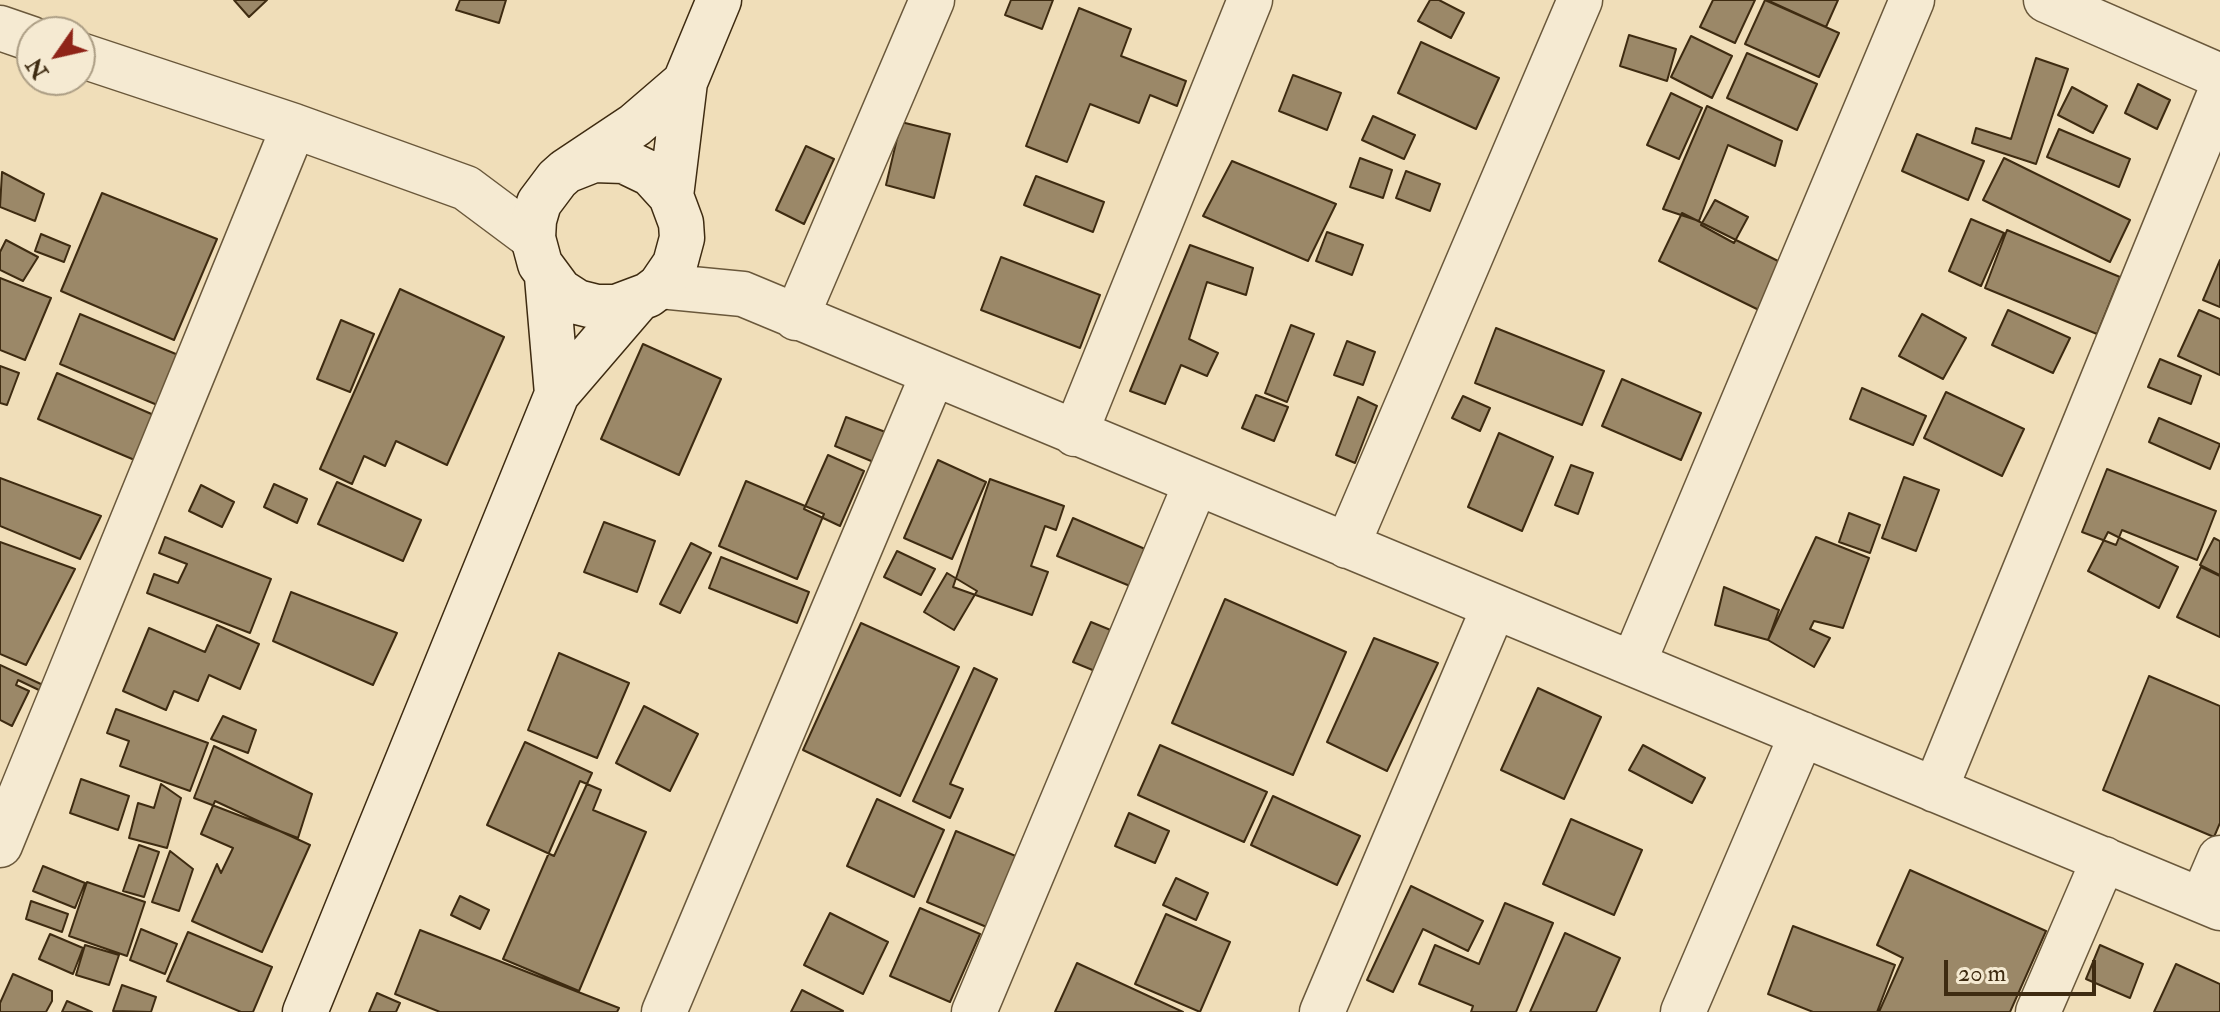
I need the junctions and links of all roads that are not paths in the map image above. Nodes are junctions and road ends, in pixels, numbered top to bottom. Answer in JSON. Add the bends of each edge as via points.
{"nodes":[{"id":1,"x":719,"y":0,"type":"edge"},
{"id":2,"x":932,"y":0,"type":"edge"},
{"id":3,"x":1250,"y":0,"type":"edge"},
{"id":4,"x":1580,"y":0,"type":"edge"},
{"id":5,"x":1912,"y":0,"type":"edge"},
{"id":6,"x":2046,"y":0,"type":"edge"},
{"id":7,"x":96,"y":60,"type":"edge"},
{"id":8,"x":2220,"y":76,"type":"edge"},
{"id":9,"x":685,"y":82,"type":"junction"},
{"id":10,"x":2220,"y":93,"type":"edge"},
{"id":11,"x":294,"y":126,"type":"junction"},
{"id":12,"x":557,"y":180,"type":"junction"},
{"id":13,"x":466,"y":188,"type":"junction"},
{"id":14,"x":671,"y":196,"type":"junction"},
{"id":15,"x":682,"y":238,"type":"junction"},
{"id":16,"x":540,"y":257,"type":"junction"},
{"id":17,"x":648,"y":294,"type":"junction"},
{"id":18,"x":743,"y":294,"type":"junction"},
{"id":19,"x":796,"y":318,"type":"junction"},
{"id":20,"x":933,"y":374,"type":"junction"},
{"id":21,"x":557,"y":394,"type":"junction"},
{"id":22,"x":1075,"y":434,"type":"junction"},
{"id":23,"x":1196,"y":483,"type":"junction"},
{"id":24,"x":1347,"y":546,"type":"junction"},
{"id":25,"x":1494,"y":607,"type":"junction"},
{"id":26,"x":1633,"y":664,"type":"junction"},
{"id":27,"x":1802,"y":734,"type":"junction"},
{"id":28,"x":1935,"y":790,"type":"junction"},
{"id":29,"x":0,"y":845,"type":"edge"},
{"id":30,"x":2220,"y":858,"type":"edge"},
{"id":31,"x":2104,"y":859,"type":"junction"},
{"id":32,"x":2211,"y":904,"type":"edge"},
{"id":33,"x":305,"y":1012,"type":"edge"},
{"id":34,"x":664,"y":1012,"type":"edge"},
{"id":35,"x":974,"y":1012,"type":"edge"},
{"id":36,"x":1322,"y":1012,"type":"edge"},
{"id":37,"x":1683,"y":1012,"type":"edge"},
{"id":38,"x":2038,"y":1012,"type":"edge"}],
"edges":[{"from":1,"to":9,"type":"street"},
{"from":2,"to":19,"type":"street"},
{"from":3,"to":22,"type":"street"},
{"from":4,"to":24,"type":"street"},
{"from":5,"to":26,"type":"street"},
{"from":6,"to":8,"type":"street"},
{"from":7,"to":11,"type":"street"},
{"from":9,"to":12,"type":"street"},
{"from":9,"to":14,"type":"street"},
{"from":10,"to":28,"type":"street"},
{"from":11,"to":13,"type":"street"},
{"from":11,"to":29,"type":"street"},
{"from":12,"to":13,"type":"street"},
{"from":12,"to":14,"type":"street","via":[[594,160],[624,161],[651,174]]},
{"from":12,"to":16,"type":"street","via":[[539,203]]},
{"from":13,"to":16,"type":"street"},
{"from":14,"to":15,"type":"street"},
{"from":15,"to":17,"type":"street","via":[[675,264]]},
{"from":15,"to":18,"type":"street"},
{"from":16,"to":17,"type":"street","via":[[560,291],[577,302],[616,307]]},
{"from":16,"to":21,"type":"street"},
{"from":17,"to":18,"type":"street"},
{"from":17,"to":21,"type":"street"},
{"from":18,"to":19,"type":"street"},
{"from":19,"to":20,"type":"street"},
{"from":20,"to":22,"type":"street"},
{"from":20,"to":34,"type":"street"},
{"from":21,"to":33,"type":"street"},
{"from":22,"to":23,"type":"street"},
{"from":23,"to":24,"type":"street"},
{"from":23,"to":35,"type":"street"},
{"from":24,"to":25,"type":"street"},
{"from":25,"to":26,"type":"street"},
{"from":25,"to":36,"type":"street"},
{"from":26,"to":27,"type":"street"},
{"from":27,"to":28,"type":"street"},
{"from":27,"to":37,"type":"street"},
{"from":28,"to":31,"type":"street"},
{"from":30,"to":32,"type":"street"},
{"from":31,"to":32,"type":"street"},
{"from":31,"to":38,"type":"street"}]}
